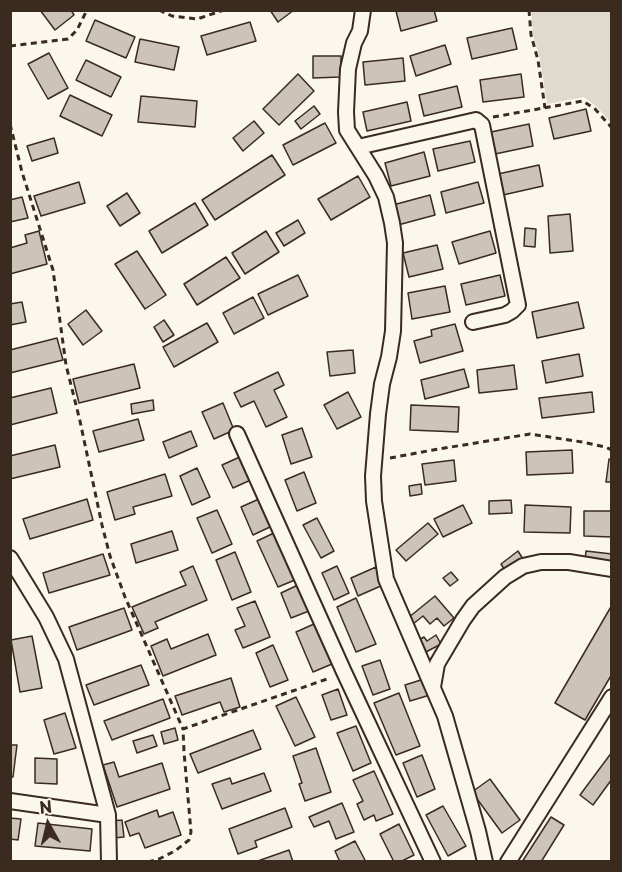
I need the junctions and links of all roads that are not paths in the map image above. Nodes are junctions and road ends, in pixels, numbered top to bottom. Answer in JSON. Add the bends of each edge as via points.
{"nodes":[{"id":1,"x":363,"y":10,"type":"edge"},
{"id":2,"x":358,"y":147,"type":"junction"},
{"id":3,"x":473,"y":322,"type":"dead end"},
{"id":4,"x":237,"y":434,"type":"dead end"},
{"id":5,"x":10,"y":558,"type":"edge"},
{"id":6,"x":612,"y":569,"type":"edge"},
{"id":7,"x":434,"y":687,"type":"junction"},
{"id":8,"x":612,"y":697,"type":"edge"},
{"id":9,"x":10,"y":801,"type":"edge"},
{"id":10,"x":108,"y":815,"type":"junction"},
{"id":11,"x":109,"y":861,"type":"edge"},
{"id":12,"x":433,"y":861,"type":"edge"},
{"id":13,"x":485,"y":861,"type":"edge"},
{"id":14,"x":508,"y":861,"type":"edge"}],
"edges":[{"from":1,"to":2,"type":"street","via":[[348,69],[346,112],[347,130]]},
{"from":2,"to":3,"type":"street","via":[[476,120],[482,125],[518,305],[505,315]]},
{"from":2,"to":7,"type":"street","via":[[386,197],[395,243],[393,331],[382,384],[374,501],[386,579]]},
{"from":4,"to":12,"type":"street"},
{"from":5,"to":10,"type":"street","via":[[66,659]]},
{"from":6,"to":7,"type":"street","via":[[541,562],[523,566],[505,577],[463,620],[437,664]]},
{"from":7,"to":13,"type":"street"},
{"from":8,"to":14,"type":"street"},
{"from":9,"to":10,"type":"street"},
{"from":10,"to":11,"type":"street"}]}
